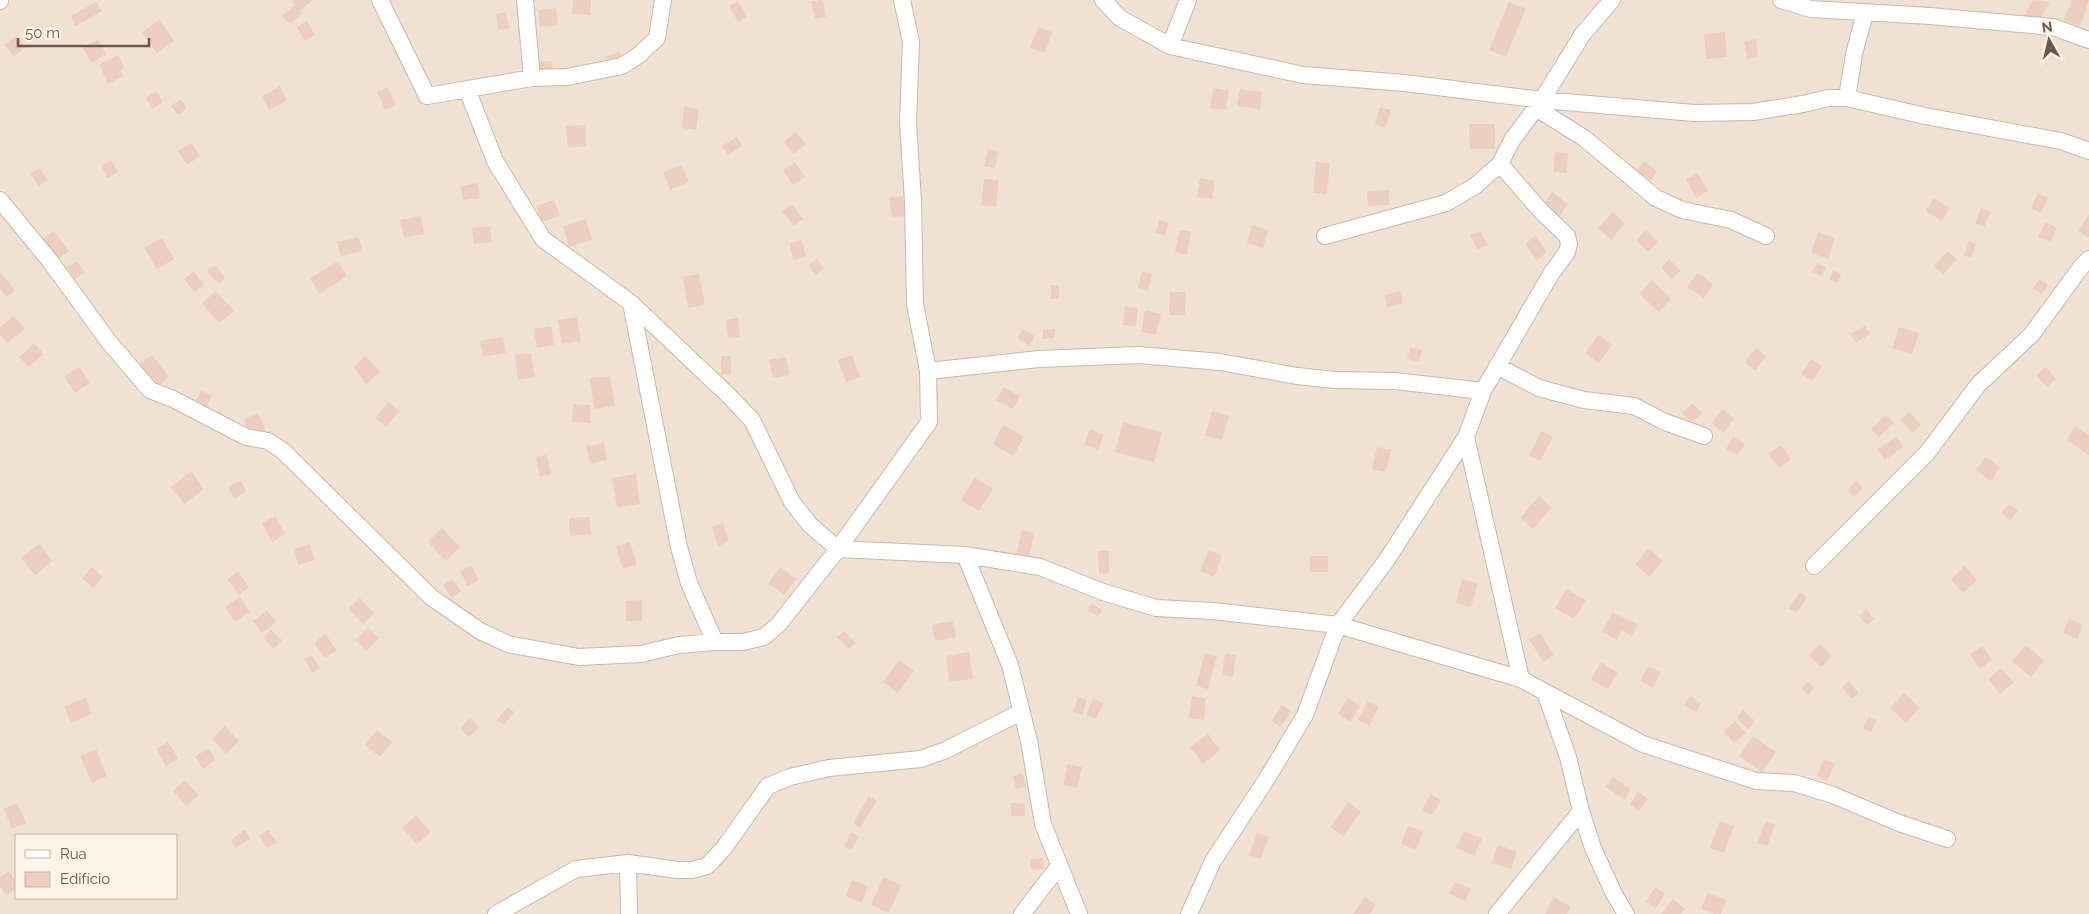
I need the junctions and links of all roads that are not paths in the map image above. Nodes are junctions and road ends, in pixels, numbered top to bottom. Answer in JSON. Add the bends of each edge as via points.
{"nodes":[{"id":1,"x":380,"y":0,"type":"edge"},
{"id":2,"x":525,"y":0,"type":"edge"},
{"id":3,"x":663,"y":0,"type":"edge"},
{"id":4,"x":902,"y":0,"type":"edge"},
{"id":5,"x":1103,"y":0,"type":"edge"},
{"id":6,"x":1188,"y":0,"type":"edge"},
{"id":7,"x":1612,"y":0,"type":"edge"},
{"id":8,"x":1781,"y":0,"type":"edge"},
{"id":9,"x":1865,"y":13,"type":"junction"},
{"id":10,"x":2089,"y":40,"type":"edge"},
{"id":11,"x":1170,"y":46,"type":"junction"},
{"id":12,"x":532,"y":78,"type":"junction"},
{"id":13,"x":468,"y":89,"type":"junction"},
{"id":14,"x":1847,"y":98,"type":"junction"},
{"id":15,"x":1539,"y":104,"type":"junction"},
{"id":16,"x":2089,"y":151,"type":"edge"},
{"id":17,"x":1500,"y":164,"type":"junction"},
{"id":18,"x":0,"y":200,"type":"edge"},
{"id":19,"x":1325,"y":236,"type":"dead end"},
{"id":20,"x":1766,"y":236,"type":"dead end"},
{"id":21,"x":2089,"y":259,"type":"edge"},
{"id":22,"x":630,"y":303,"type":"junction"},
{"id":23,"x":1498,"y":366,"type":"junction"},
{"id":24,"x":928,"y":371,"type":"junction"},
{"id":25,"x":1483,"y":391,"type":"junction"},
{"id":26,"x":1466,"y":436,"type":"junction"},
{"id":27,"x":1704,"y":436,"type":"dead end"},
{"id":28,"x":838,"y":549,"type":"junction"},
{"id":29,"x":966,"y":555,"type":"junction"},
{"id":30,"x":1814,"y":566,"type":"dead end"},
{"id":31,"x":1338,"y":625,"type":"junction"},
{"id":32,"x":715,"y":642,"type":"junction"},
{"id":33,"x":1521,"y":679,"type":"junction"},
{"id":34,"x":1545,"y":692,"type":"junction"},
{"id":35,"x":1021,"y":712,"type":"junction"},
{"id":36,"x":1580,"y":811,"type":"junction"},
{"id":37,"x":1947,"y":839,"type":"dead end"},
{"id":38,"x":628,"y":863,"type":"junction"},
{"id":39,"x":1059,"y":866,"type":"junction"},
{"id":40,"x":496,"y":914,"type":"edge"},
{"id":41,"x":629,"y":914,"type":"edge"},
{"id":42,"x":1022,"y":914,"type":"edge"},
{"id":43,"x":1079,"y":914,"type":"edge"},
{"id":44,"x":1189,"y":914,"type":"edge"},
{"id":45,"x":1498,"y":914,"type":"edge"},
{"id":46,"x":1626,"y":914,"type":"edge"}],
"edges":[{"from":1,"to":13,"type":"street","via":[[427,96]]},
{"from":2,"to":12,"type":"street"},
{"from":3,"to":12,"type":"street","via":[[656,38],[622,66],[567,77]]},
{"from":4,"to":24,"type":"street","via":[[911,42],[908,121],[916,304]]},
{"from":5,"to":11,"type":"street","via":[[1120,18]]},
{"from":6,"to":11,"type":"street"},
{"from":7,"to":15,"type":"street","via":[[1582,35]]},
{"from":8,"to":9,"type":"street","via":[[1811,9]]},
{"from":9,"to":10,"type":"street","via":[[2053,27]]},
{"from":9,"to":14,"type":"street"},
{"from":11,"to":15,"type":"street","via":[[1303,75],[1405,82]]},
{"from":12,"to":13,"type":"street"},
{"from":13,"to":22,"type":"street","via":[[496,161],[543,239]]},
{"from":14,"to":15,"type":"street","via":[[1828,98],[1753,112],[1694,113]]},
{"from":14,"to":16,"type":"street","via":[[2061,141]]},
{"from":15,"to":17,"type":"street","via":[[1512,140]]},
{"from":15,"to":20,"type":"street","via":[[1656,198],[1682,210],[1731,220]]},
{"from":17,"to":19,"type":"street","via":[[1474,186],[1446,202]]},
{"from":17,"to":23,"type":"street","via":[[1540,210],[1568,236],[1569,244]]},
{"from":18,"to":32,"type":"street","via":[[150,390],[246,437],[268,441],[283,451],[431,596],[480,631],[508,644],[579,657],[641,654]]},
{"from":21,"to":30,"type":"street","via":[[2032,334],[1978,386],[1927,453]]},
{"from":22,"to":28,"type":"street","via":[[752,420],[792,502],[810,525]]},
{"from":22,"to":32,"type":"street","via":[[679,547],[689,583]]},
{"from":23,"to":25,"type":"street"},
{"from":23,"to":27,"type":"street","via":[[1539,388],[1584,400],[1634,406]]},
{"from":24,"to":25,"type":"street","via":[[1039,359],[1139,355],[1220,362],[1334,380],[1395,381]]},
{"from":24,"to":28,"type":"street","via":[[929,422]]},
{"from":25,"to":26,"type":"street"},
{"from":26,"to":31,"type":"street","via":[[1386,560]]},
{"from":26,"to":33,"type":"street"},
{"from":28,"to":29,"type":"street"},
{"from":28,"to":32,"type":"street","via":[[778,625],[764,637],[743,642]]},
{"from":29,"to":31,"type":"street","via":[[1040,567],[1103,592],[1156,608]]},
{"from":29,"to":35,"type":"street","via":[[1010,665]]},
{"from":31,"to":33,"type":"street"},
{"from":31,"to":44,"type":"street","via":[[1304,715],[1213,861]]},
{"from":33,"to":34,"type":"street"},
{"from":34,"to":36,"type":"street","via":[[1568,757]]},
{"from":34,"to":37,"type":"street","via":[[1643,744],[1756,782],[1794,784],[1833,795]]},
{"from":35,"to":38,"type":"street","via":[[921,759],[829,768],[768,786],[724,848],[707,866],[677,870]]},
{"from":35,"to":39,"type":"street","via":[[1043,824]]},
{"from":36,"to":45,"type":"street"},
{"from":36,"to":46,"type":"street","via":[[1593,848]]},
{"from":38,"to":40,"type":"street","via":[[576,869]]},
{"from":38,"to":41,"type":"street"},
{"from":39,"to":42,"type":"street"},
{"from":39,"to":43,"type":"street"}]}
